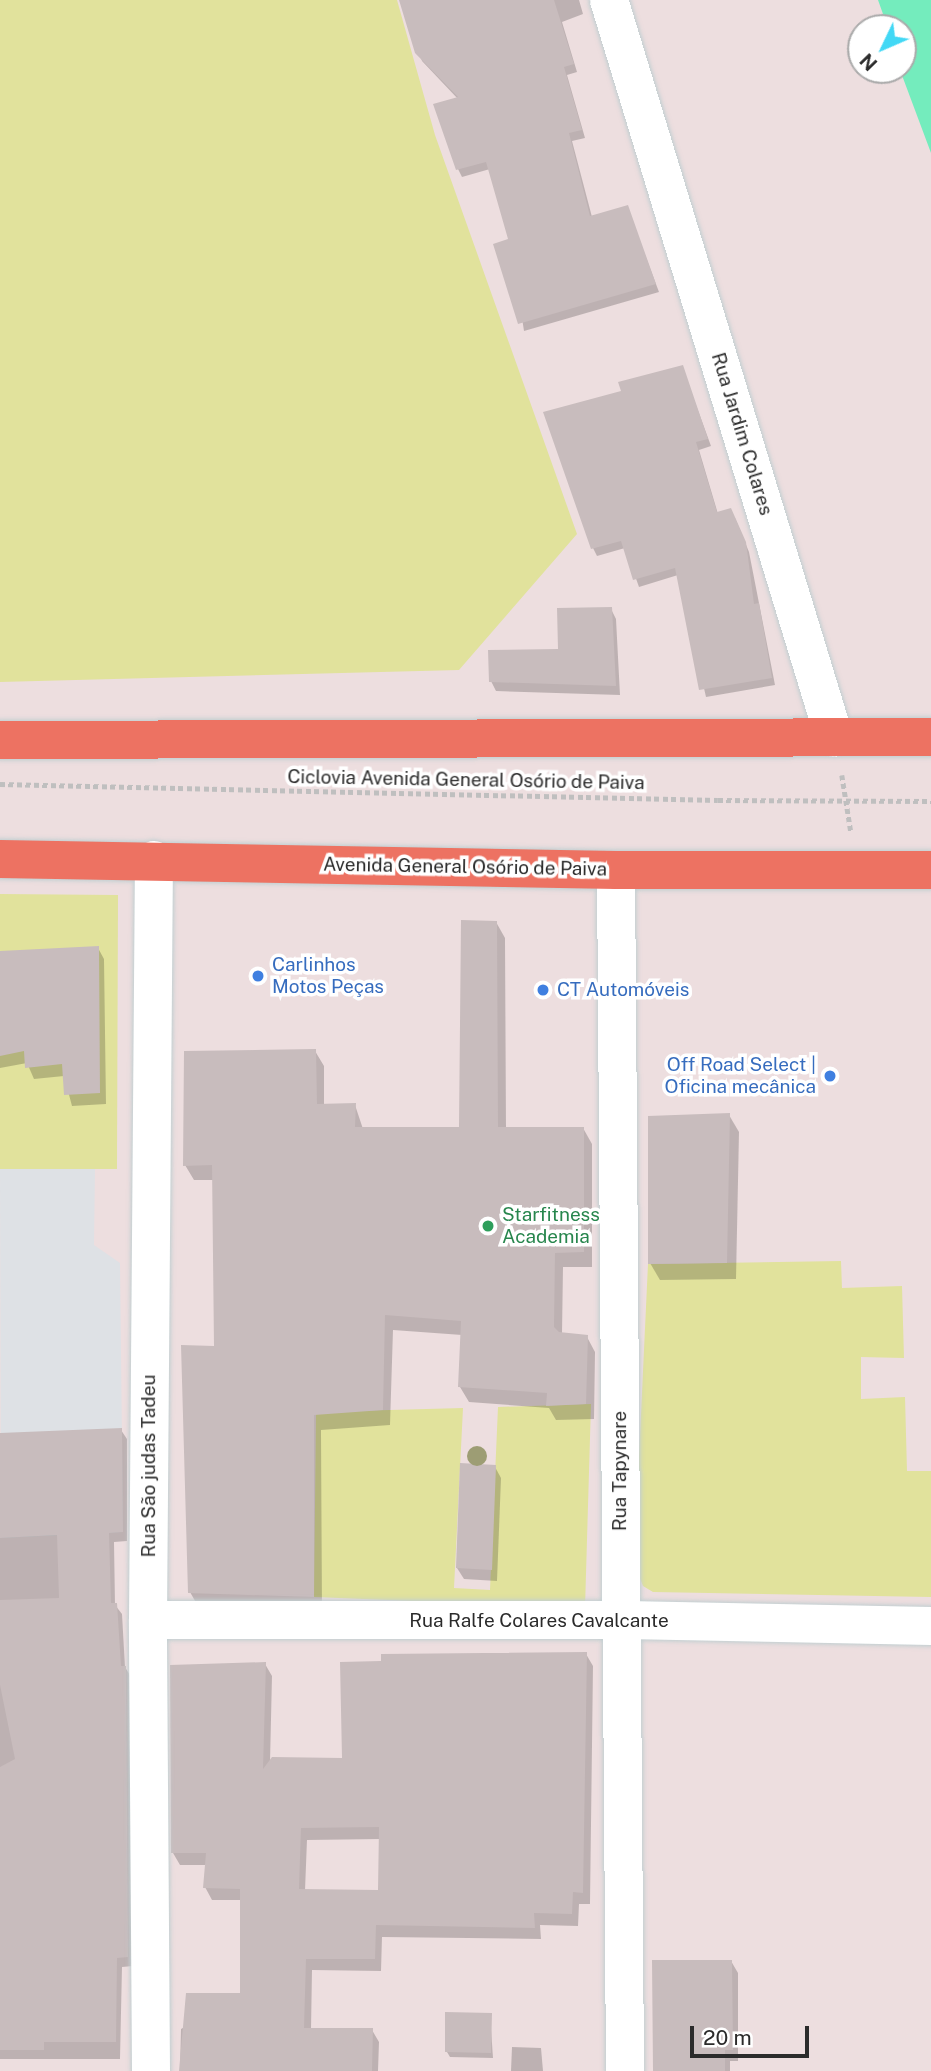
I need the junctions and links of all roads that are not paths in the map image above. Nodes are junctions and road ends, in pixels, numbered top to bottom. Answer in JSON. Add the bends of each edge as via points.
{"nodes":[{"id":1,"x":609,"y":0,"type":"edge"},
{"id":2,"x":834,"y":737,"type":"junction"},
{"id":3,"x":931,"y":737,"type":"edge"},
{"id":4,"x":0,"y":740,"type":"edge"},
{"id":5,"x":0,"y":859,"type":"edge"},
{"id":6,"x":154,"y":860,"type":"junction"},
{"id":7,"x":616,"y":870,"type":"junction"},
{"id":8,"x":931,"y":870,"type":"edge"},
{"id":9,"x":148,"y":1620,"type":"junction"},
{"id":10,"x":621,"y":1620,"type":"junction"},
{"id":11,"x":931,"y":1626,"type":"edge"},
{"id":12,"x":151,"y":2071,"type":"edge"},
{"id":13,"x":625,"y":2071,"type":"edge"}],
"edges":[{"from":1,"to":2,"type":"street","name":"Rua Jardim Colares"},
{"from":2,"to":3,"type":"main road"},
{"from":2,"to":4,"type":"main road"},
{"from":5,"to":6,"type":"main road","name":"Avenida General Osório de Paiva"},
{"from":6,"to":7,"type":"main road","name":"Avenida General Osório de Paiva"},
{"from":6,"to":9,"type":"street","name":"Rua São judas Tadeu"},
{"from":7,"to":8,"type":"main road","name":"Avenida General Osório de Paiva"},
{"from":7,"to":10,"type":"street","name":"Rua Tapynare"},
{"from":9,"to":10,"type":"street","name":"Rua Ralfe Colares Cavalcante"},
{"from":9,"to":12,"type":"street","name":"Rua São judas Tadeu"},
{"from":10,"to":11,"type":"street","name":"Rua Ralfe Colares Cavalcante"},
{"from":10,"to":13,"type":"street","name":"Rua Tapynare"}]}
